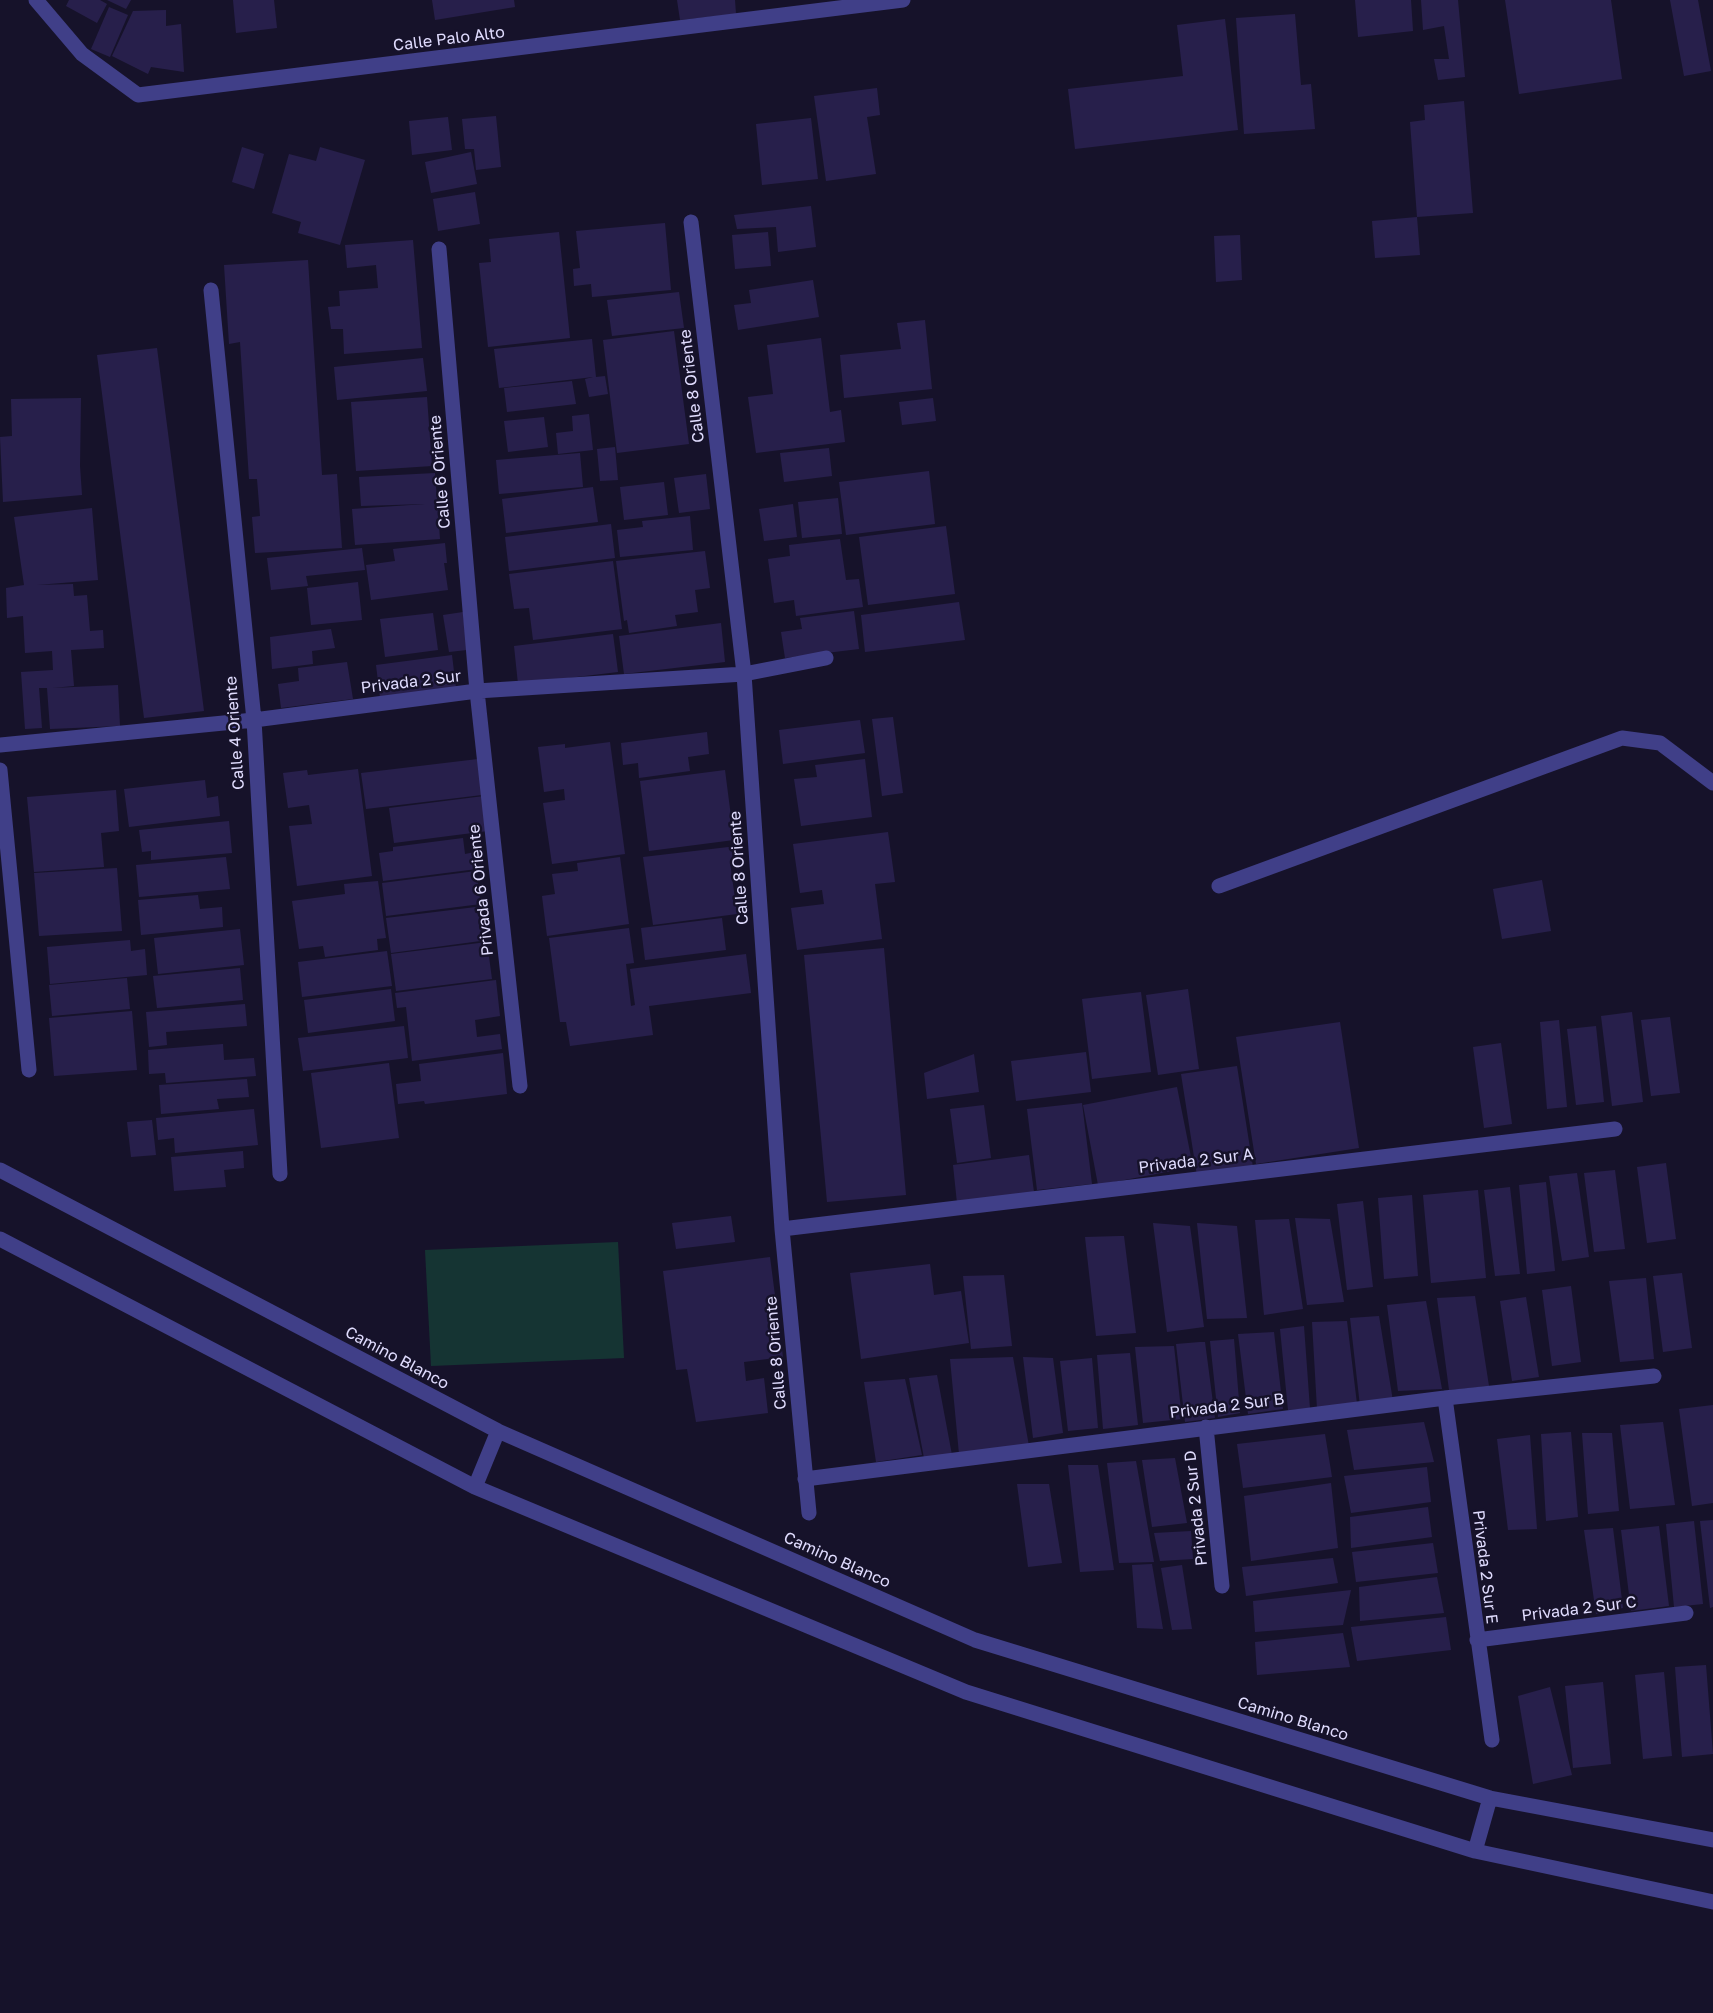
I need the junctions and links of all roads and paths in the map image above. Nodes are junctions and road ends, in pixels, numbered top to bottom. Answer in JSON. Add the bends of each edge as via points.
{"nodes":[{"id":1,"x":36,"y":0,"type":"edge"},
{"id":2,"x":903,"y":0,"type":"edge"},
{"id":3,"x":802,"y":7,"type":"edge"},
{"id":4,"x":691,"y":222,"type":"dead end"},
{"id":5,"x":439,"y":249,"type":"dead end"},
{"id":6,"x":212,"y":290,"type":"dead end"},
{"id":7,"x":826,"y":658,"type":"dead end"},
{"id":8,"x":744,"y":675,"type":"junction"},
{"id":9,"x":477,"y":692,"type":"junction"},
{"id":10,"x":254,"y":720,"type":"junction"},
{"id":11,"x":0,"y":745,"type":"edge"},
{"id":12,"x":0,"y":770,"type":"edge"},
{"id":13,"x":1713,"y":783,"type":"edge"},
{"id":14,"x":1219,"y":886,"type":"dead end"},
{"id":15,"x":29,"y":1070,"type":"dead end"},
{"id":16,"x":520,"y":1086,"type":"dead end"},
{"id":17,"x":1615,"y":1129,"type":"dead end"},
{"id":18,"x":0,"y":1170,"type":"edge"},
{"id":19,"x":280,"y":1174,"type":"dead end"},
{"id":20,"x":782,"y":1229,"type":"junction"},
{"id":21,"x":0,"y":1239,"type":"edge"},
{"id":22,"x":1654,"y":1376,"type":"dead end"},
{"id":23,"x":1445,"y":1398,"type":"junction"},
{"id":24,"x":1206,"y":1427,"type":"junction"},
{"id":25,"x":498,"y":1431,"type":"junction"},
{"id":26,"x":806,"y":1479,"type":"junction"},
{"id":27,"x":475,"y":1487,"type":"junction"},
{"id":28,"x":809,"y":1513,"type":"dead end"},
{"id":29,"x":1222,"y":1586,"type":"dead end"},
{"id":30,"x":1686,"y":1613,"type":"dead end"},
{"id":31,"x":1477,"y":1640,"type":"junction"},
{"id":32,"x":1492,"y":1740,"type":"dead end"},
{"id":33,"x":1490,"y":1798,"type":"junction"},
{"id":34,"x":1713,"y":1840,"type":"edge"},
{"id":35,"x":1475,"y":1851,"type":"junction"},
{"id":36,"x":1713,"y":1902,"type":"edge"}],
"edges":[{"from":1,"to":3,"type":"street","name":"Calle Palo Alto","via":[[82,54],[138,95]]},
{"from":2,"to":3,"type":"street","name":"Calle Palo Alto"},
{"from":4,"to":8,"type":"street","name":"Calle 8 Oriente"},
{"from":5,"to":9,"type":"street","name":"Calle 6 Oriente"},
{"from":6,"to":10,"type":"street","name":"Calle 4 Oriente"},
{"from":7,"to":8,"type":"street","name":"Privada 2 Sur"},
{"from":8,"to":9,"type":"street","name":"Privada 2 Sur"},
{"from":8,"to":20,"type":"street","name":"Calle 8 Oriente"},
{"from":9,"to":10,"type":"street","name":"Privada 2 Sur"},
{"from":9,"to":16,"type":"street","name":"Privada 6 Oriente"},
{"from":10,"to":11,"type":"street","name":"Privada 2 Sur"},
{"from":10,"to":19,"type":"street","name":"Calle 4 Oriente"},
{"from":12,"to":15,"type":"street"},
{"from":13,"to":14,"type":"street","via":[[1660,743],[1622,738]]},
{"from":17,"to":20,"type":"street","name":"Privada 2 Sur A"},
{"from":18,"to":25,"type":"street","name":"Camino Blanco"},
{"from":20,"to":26,"type":"street","name":"Calle 8 Oriente"},
{"from":21,"to":27,"type":"street"},
{"from":22,"to":23,"type":"street","name":"Privada 2 Sur B"},
{"from":23,"to":24,"type":"street","name":"Privada 2 Sur B"},
{"from":23,"to":31,"type":"street","name":"Privada 2 Sur E"},
{"from":24,"to":26,"type":"street","name":"Privada 2 Sur B"},
{"from":24,"to":29,"type":"street","name":"Privada 2 Sur D"},
{"from":25,"to":27,"type":"street"},
{"from":25,"to":33,"type":"street","name":"Camino Blanco","via":[[975,1640]]},
{"from":26,"to":28,"type":"street","name":"Calle 8 Oriente"},
{"from":27,"to":35,"type":"street","via":[[966,1692]]},
{"from":30,"to":31,"type":"street","name":"Privada 2 Sur C"},
{"from":31,"to":32,"type":"street","name":"Privada 2 Sur E"},
{"from":33,"to":34,"type":"street","name":"Camino Blanco"},
{"from":33,"to":35,"type":"street"},
{"from":35,"to":36,"type":"street"}]}
